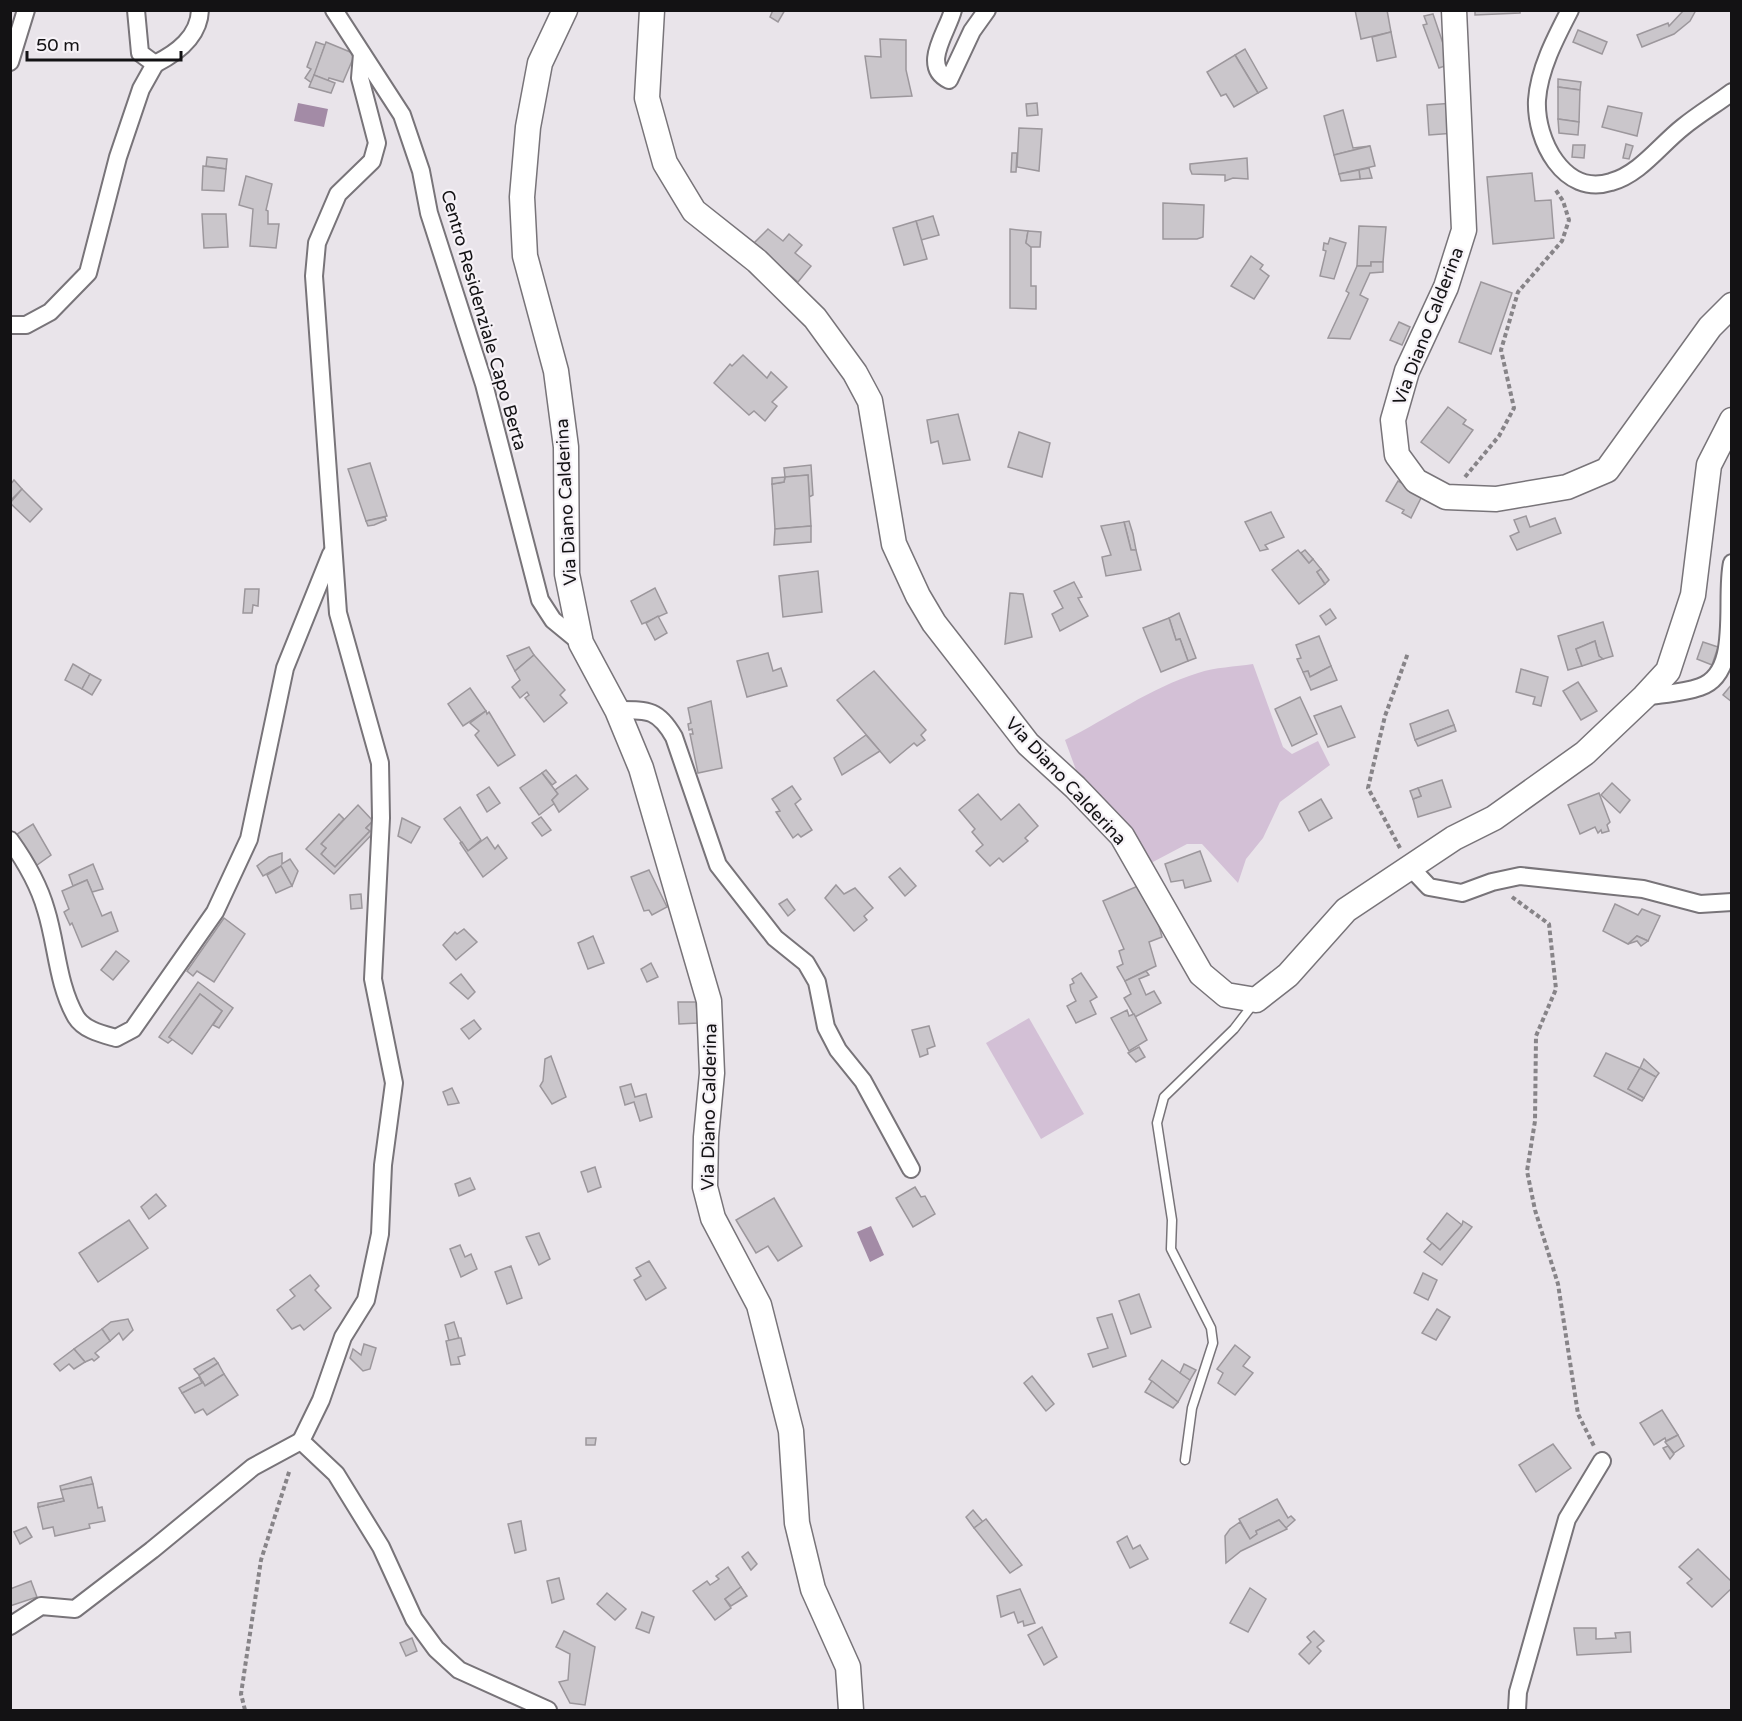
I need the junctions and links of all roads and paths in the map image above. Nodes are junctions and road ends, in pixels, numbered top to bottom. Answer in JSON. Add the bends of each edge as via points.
{"nodes":[{"id":1,"x":26,"y":10,"type":"edge"},
{"id":2,"x":136,"y":10,"type":"edge"},
{"id":3,"x":200,"y":10,"type":"edge"},
{"id":4,"x":334,"y":10,"type":"edge"},
{"id":5,"x":565,"y":10,"type":"edge"},
{"id":6,"x":652,"y":10,"type":"edge"},
{"id":7,"x":954,"y":10,"type":"edge"},
{"id":8,"x":987,"y":10,"type":"edge"},
{"id":9,"x":1454,"y":10,"type":"edge"},
{"id":10,"x":1570,"y":10,"type":"edge"},
{"id":11,"x":362,"y":54,"type":"junction"},
{"id":12,"x":10,"y":62,"type":"edge"},
{"id":13,"x":155,"y":63,"type":"junction"},
{"id":14,"x":1731,"y":92,"type":"edge"},
{"id":15,"x":1553,"y":186,"type":"dead end"},
{"id":16,"x":1731,"y":305,"type":"edge"},
{"id":17,"x":10,"y":326,"type":"edge"},
{"id":18,"x":1731,"y":420,"type":"edge"},
{"id":19,"x":1461,"y":482,"type":"dead end"},
{"id":20,"x":333,"y":550,"type":"junction"},
{"id":21,"x":1731,"y":563,"type":"edge"},
{"id":22,"x":581,"y":643,"type":"junction"},
{"id":23,"x":1408,"y":653,"type":"dead end"},
{"id":24,"x":1644,"y":697,"type":"junction"},
{"id":25,"x":617,"y":710,"type":"junction"},
{"id":26,"x":10,"y":840,"type":"edge"},
{"id":27,"x":1410,"y":867,"type":"junction"},
{"id":28,"x":1492,"y":882,"type":"junction"},
{"id":29,"x":1731,"y":902,"type":"edge"},
{"id":30,"x":1256,"y":1000,"type":"junction"},
{"id":31,"x":911,"y":1169,"type":"dead end"},
{"id":32,"x":301,"y":1441,"type":"junction"},
{"id":33,"x":1185,"y":1460,"type":"dead end"},
{"id":34,"x":1602,"y":1461,"type":"joint"},
{"id":35,"x":10,"y":1626,"type":"edge"},
{"id":36,"x":244,"y":1710,"type":"edge"},
{"id":37,"x":548,"y":1710,"type":"edge"},
{"id":38,"x":850,"y":1710,"type":"edge"},
{"id":39,"x":1517,"y":1710,"type":"edge"}],
"edges":[{"from":1,"to":12,"type":"street"},
{"from":2,"to":13,"type":"street","via":[[140,53]]},
{"from":3,"to":13,"type":"street","via":[[200,22],[190,39]]},
{"from":4,"to":11,"type":"street","name":"Centro Residenziale Capo Berta"},
{"from":5,"to":22,"type":"main road","name":"Via Diano Calderina","via":[[540,63],[528,127],[522,197],[525,256],[556,371],[565,436],[567,574]]},
{"from":6,"to":30,"type":"main road","name":"Via Diano Calderina","via":[[647,98],[665,163],[694,211],[757,261],[815,318],[855,372],[870,401],[894,544],[934,623],[1028,744],[1122,836],[1201,974],[1226,996]]},
{"from":7,"to":8,"type":"street","via":[[937,52],[941,76],[949,80],[972,31]]},
{"from":9,"to":16,"type":"main road","name":"Via Diano Calderina","via":[[1464,230],[1446,287],[1407,371],[1394,420],[1397,455],[1416,481],[1446,497],[1496,499],[1567,488],[1607,471],[1710,327]]},
{"from":10,"to":14,"type":"street","via":[[1544,68],[1537,102],[1539,122],[1550,152],[1562,170],[1580,182],[1599,185],[1625,176]]},
{"from":11,"to":20,"type":"street","via":[[360,78],[377,143],[372,161],[338,194],[317,243],[314,276]]},
{"from":11,"to":22,"type":"street","name":"Centro Residenziale Capo Berta","via":[[402,115],[421,171],[429,213],[484,384],[540,600],[553,620]]},
{"from":13,"to":17,"type":"street","via":[[141,89],[118,157],[88,273],[50,312],[26,325]]},
{"from":15,"to":19,"type":"path","via":[[1569,220],[1562,241],[1518,292],[1501,350],[1514,408],[1499,436]]},
{"from":18,"to":24,"type":"main road","via":[[1709,465],[1693,595],[1668,671]]},
{"from":20,"to":26,"type":"street","via":[[285,668],[249,839],[215,912],[133,1029],[116,1038],[94,1032],[77,1018],[60,976],[46,909],[26,861]]},
{"from":20,"to":32,"type":"street","via":[[338,613],[380,763],[373,979],[394,1083],[383,1165],[380,1234],[366,1300],[343,1337],[321,1400]]},
{"from":21,"to":24,"type":"street","via":[[1728,641],[1720,674],[1701,687]]},
{"from":22,"to":25,"type":"main road","name":"Via Diano Calderina"},
{"from":23,"to":27,"type":"path","via":[[1385,716],[1368,788]]},
{"from":24,"to":27,"type":"main road","via":[[1585,753],[1494,818]]},
{"from":25,"to":31,"type":"street","via":[[646,710],[663,719],[674,737],[718,865],[775,938],[806,963],[817,982],[826,1027],[837,1050],[863,1081]]},
{"from":25,"to":38,"type":"main road","name":"Via Diano Calderina","via":[[641,768],[709,1001],[712,1073],[705,1186],[713,1218],[759,1305],[791,1431],[797,1523],[813,1589],[848,1667]]},
{"from":27,"to":28,"type":"street","via":[[1429,887],[1462,893]]},
{"from":27,"to":30,"type":"main road","via":[[1346,910],[1288,975]]},
{"from":28,"to":29,"type":"street","via":[[1520,876],[1643,889],[1700,904]]},
{"from":28,"to":34,"type":"path","via":[[1549,924],[1556,989],[1536,1035],[1535,1121],[1527,1171],[1558,1284],[1578,1414]]},
{"from":30,"to":33,"type":"lane","via":[[1234,1029],[1164,1097],[1157,1123],[1172,1220],[1171,1249],[1210,1328],[1213,1343],[1192,1408]]},
{"from":32,"to":35,"type":"street","via":[[253,1467],[75,1609],[41,1606]]},
{"from":32,"to":36,"type":"path","via":[[261,1560],[241,1694]]},
{"from":32,"to":37,"type":"street","via":[[336,1474],[381,1547],[414,1619],[436,1649],[459,1670]]},
{"from":34,"to":39,"type":"street","via":[[1567,1519],[1518,1692]]}]}
